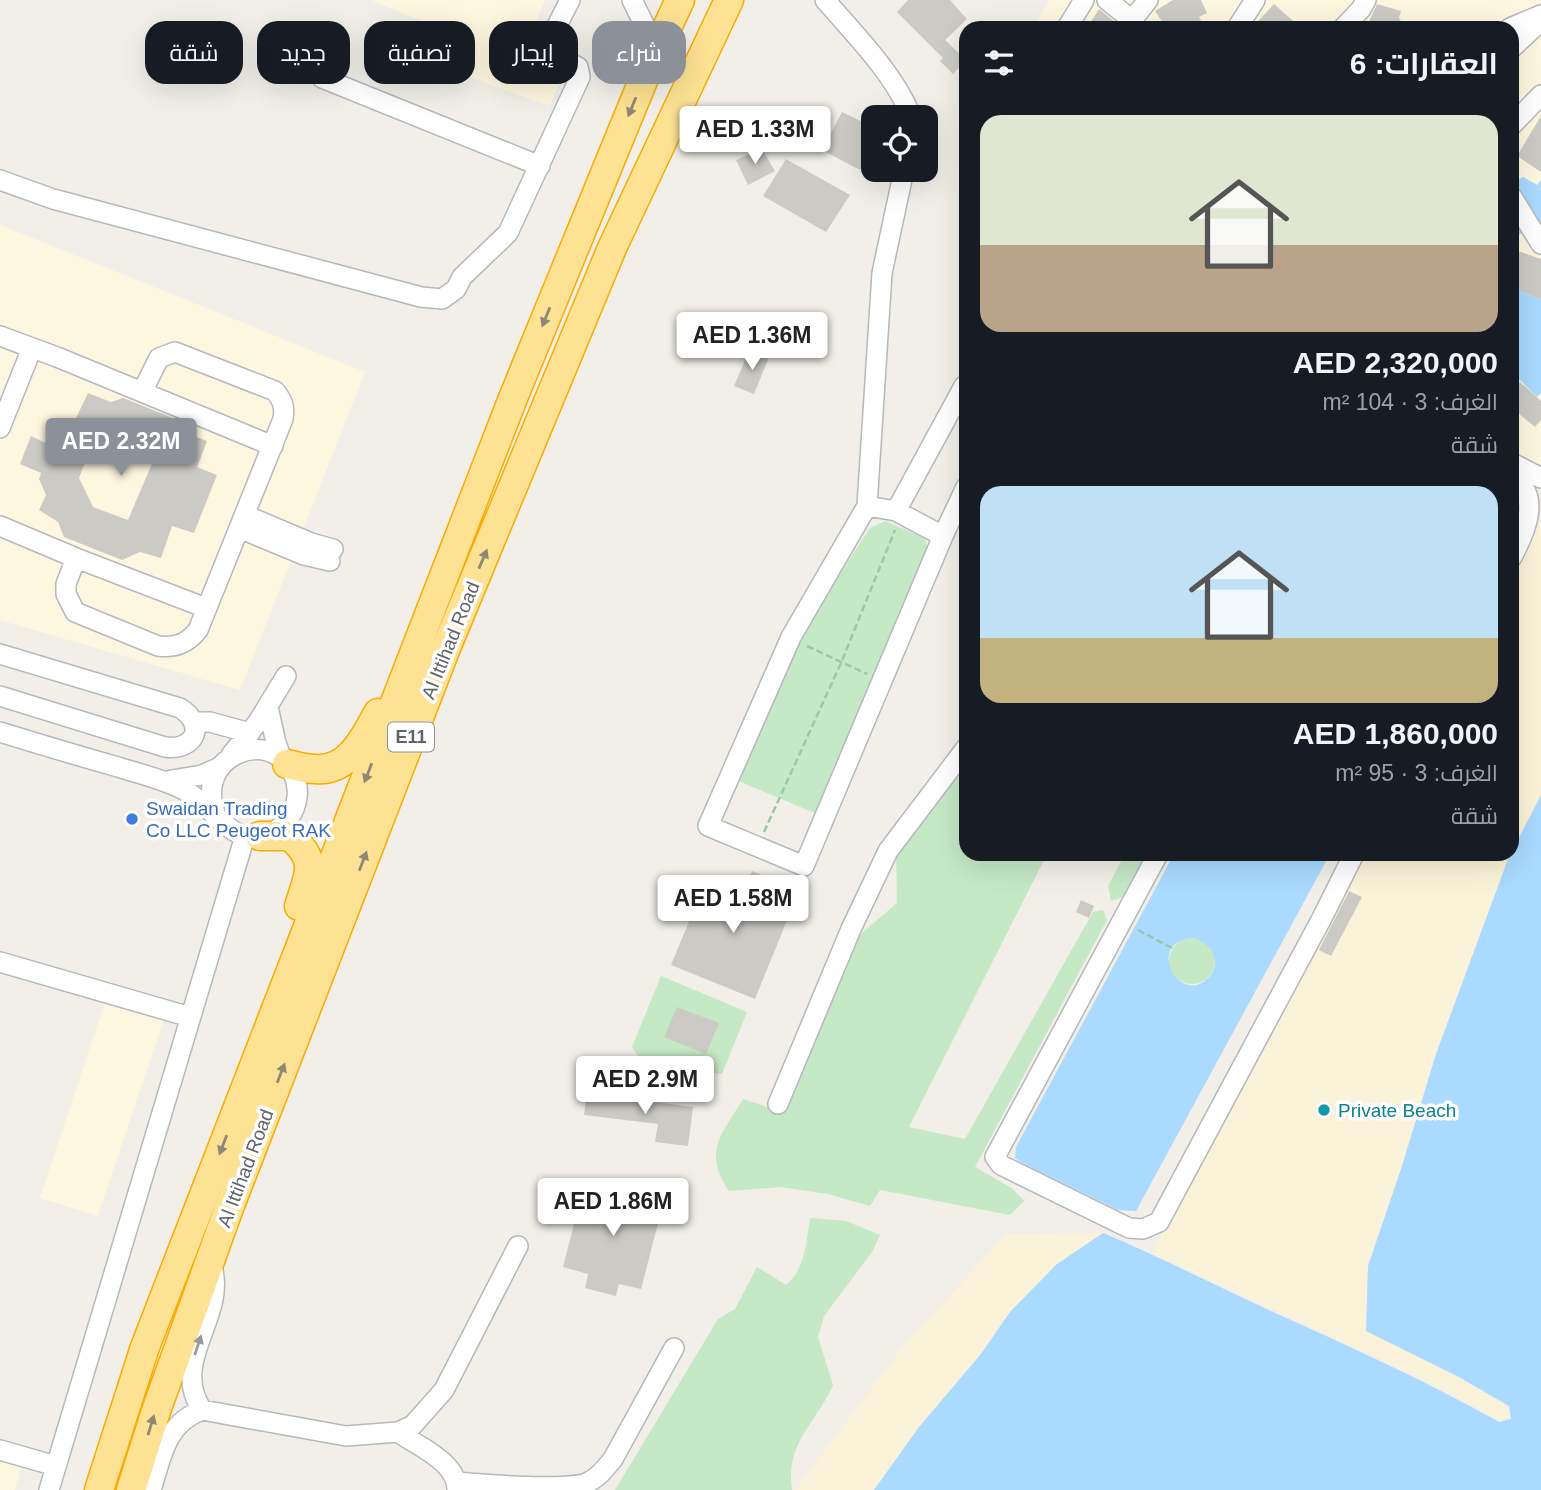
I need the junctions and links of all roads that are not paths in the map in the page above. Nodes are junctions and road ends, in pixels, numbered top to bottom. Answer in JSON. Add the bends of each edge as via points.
{"nodes":[{"id":1,"x":570,"y":0,"type":"edge"},
{"id":2,"x":632,"y":0,"type":"edge"},
{"id":3,"x":680,"y":0,"type":"edge"},
{"id":4,"x":729,"y":0,"type":"edge"},
{"id":5,"x":825,"y":0,"type":"edge"},
{"id":6,"x":1084,"y":0,"type":"edge"},
{"id":7,"x":1107,"y":0,"type":"edge"},
{"id":8,"x":1255,"y":0,"type":"edge"},
{"id":9,"x":1367,"y":0,"type":"edge"},
{"id":10,"x":1541,"y":15,"type":"edge"},
{"id":11,"x":1139,"y":18,"type":"edge"},
{"id":12,"x":642,"y":21,"type":"edge"},
{"id":13,"x":670,"y":21,"type":"edge"},
{"id":14,"x":1071,"y":21,"type":"edge"},
{"id":15,"x":1242,"y":21,"type":"edge"},
{"id":16,"x":1350,"y":21,"type":"edge"},
{"id":17,"x":1361,"y":21,"type":"edge"},
{"id":18,"x":1541,"y":21,"type":"edge"},
{"id":19,"x":1519,"y":24,"type":"edge"},
{"id":20,"x":1519,"y":41,"type":"edge"},
{"id":21,"x":337,"y":84,"type":"edge"},
{"id":22,"x":642,"y":84,"type":"edge"},
{"id":23,"x":1541,"y":94,"type":"edge"},
{"id":24,"x":906,"y":105,"type":"edge"},
{"id":25,"x":1519,"y":118,"type":"edge"},
{"id":26,"x":540,"y":166,"type":"junction"},
{"id":27,"x":0,"y":180,"type":"edge"},
{"id":28,"x":901,"y":182,"type":"edge"},
{"id":29,"x":1519,"y":208,"type":"edge"},
{"id":30,"x":1538,"y":239,"type":"edge"},
{"id":31,"x":1,"y":341,"type":"edge"},
{"id":32,"x":32,"y":348,"type":"junction"},
{"id":33,"x":142,"y":392,"type":"junction"},
{"id":34,"x":959,"y":396,"type":"edge"},
{"id":35,"x":0,"y":428,"type":"edge"},
{"id":36,"x":273,"y":446,"type":"junction"},
{"id":37,"x":1519,"y":467,"type":"edge"},
{"id":38,"x":1541,"y":478,"type":"edge"},
{"id":39,"x":1519,"y":480,"type":"edge"},
{"id":40,"x":959,"y":502,"type":"edge"},
{"id":41,"x":867,"y":506,"type":"junction"},
{"id":42,"x":899,"y":513,"type":"junction"},
{"id":43,"x":242,"y":522,"type":"junction"},
{"id":44,"x":0,"y":526,"type":"edge"},
{"id":45,"x":943,"y":536,"type":"junction"},
{"id":46,"x":1519,"y":544,"type":"edge"},
{"id":47,"x":332,"y":555,"type":"dead end"},
{"id":48,"x":76,"y":558,"type":"junction"},
{"id":49,"x":206,"y":608,"type":"junction"},
{"id":50,"x":419,"y":641,"type":"junction"},
{"id":51,"x":0,"y":653,"type":"edge"},
{"id":52,"x":286,"y":676,"type":"dead end"},
{"id":53,"x":0,"y":696,"type":"edge"},
{"id":54,"x":268,"y":707,"type":"junction"},
{"id":55,"x":195,"y":722,"type":"junction"},
{"id":56,"x":0,"y":732,"type":"edge"},
{"id":57,"x":250,"y":733,"type":"junction"},
{"id":58,"x":959,"y":757,"type":"edge"},
{"id":59,"x":224,"y":762,"type":"junction"},
{"id":60,"x":284,"y":762,"type":"junction"},
{"id":61,"x":165,"y":782,"type":"junction"},
{"id":62,"x":216,"y":815,"type":"junction"},
{"id":63,"x":253,"y":836,"type":"junction"},
{"id":64,"x":1154,"y":861,"type":"edge"},
{"id":65,"x":1350,"y":861,"type":"edge"},
{"id":66,"x":0,"y":962,"type":"edge"},
{"id":67,"x":190,"y":1017,"type":"junction"},
{"id":68,"x":251,"y":1072,"type":"junction"},
{"id":69,"x":778,"y":1104,"type":"dead end"},
{"id":70,"x":518,"y":1246,"type":"dead end"},
{"id":71,"x":210,"y":1262,"type":"junction"},
{"id":72,"x":674,"y":1348,"type":"dead end"},
{"id":73,"x":202,"y":1410,"type":"junction"},
{"id":74,"x":398,"y":1432,"type":"junction"},
{"id":75,"x":0,"y":1450,"type":"edge"},
{"id":76,"x":56,"y":1466,"type":"junction"},
{"id":77,"x":457,"y":1486,"type":"edge"},
{"id":78,"x":49,"y":1490,"type":"edge"},
{"id":79,"x":99,"y":1490,"type":"edge"},
{"id":80,"x":131,"y":1490,"type":"edge"},
{"id":81,"x":151,"y":1490,"type":"edge"}],
"edges":[{"from":1,"to":26,"type":"street","via":[[551,48],[578,66],[581,74]]},
{"from":2,"to":12,"type":"street"},
{"from":3,"to":13,"type":"highway","name":"Al Ittihad Road","number":"E11"},
{"from":71,"to":4,"type":"highway","name":"Al Ittihad Road","number":"E11","one_way":true,"via":[[446,648],[612,248]]},
{"from":5,"to":24,"type":"street"},
{"from":6,"to":14,"type":"street"},
{"from":7,"to":11,"type":"street"},
{"from":8,"to":15,"type":"street"},
{"from":9,"to":16,"type":"street"},
{"from":9,"to":17,"type":"street"},
{"from":10,"to":19,"type":"street"},
{"from":18,"to":20,"type":"street"},
{"from":21,"to":26,"type":"street"},
{"from":22,"to":50,"type":"highway","name":"Al Ittihad Road","number":"E11","one_way":true},
{"from":23,"to":25,"type":"street"},
{"from":26,"to":27,"type":"street","via":[[508,233],[442,299],[53,199]]},
{"from":28,"to":41,"type":"street","via":[[882,272]]},
{"from":29,"to":30,"type":"street"},
{"from":31,"to":32,"type":"street"},
{"from":32,"to":33,"type":"street"},
{"from":32,"to":35,"type":"street"},
{"from":33,"to":36,"type":"street"},
{"from":33,"to":36,"type":"street","via":[[159,358],[175,352],[251,381],[275,391],[282,400],[284,419]]},
{"from":34,"to":42,"type":"street"},
{"from":36,"to":43,"type":"street"},
{"from":37,"to":38,"type":"street"},
{"from":39,"to":46,"type":"street","via":[[1526,483],[1535,501],[1533,517]]},
{"from":40,"to":45,"type":"street"},
{"from":41,"to":42,"type":"street"},
{"from":41,"to":45,"type":"street","via":[[791,638],[708,825],[804,866]]},
{"from":42,"to":45,"type":"street"},
{"from":43,"to":47,"type":"street","via":[[311,543]]},
{"from":43,"to":49,"type":"street"},
{"from":44,"to":48,"type":"street"},
{"from":48,"to":49,"type":"street"},
{"from":48,"to":49,"type":"street","via":[[66,584],[75,612],[158,646],[178,646],[193,637]]},
{"from":50,"to":60,"type":"highway","via":[[350,757],[317,770]]},
{"from":50,"to":68,"type":"highway","name":"Al Ittihad Road","number":"E11","one_way":true},
{"from":51,"to":55,"type":"street","via":[[180,708]]},
{"from":52,"to":54,"type":"street"},
{"from":53,"to":55,"type":"street","via":[[165,747],[189,743]]},
{"from":54,"to":57,"type":"street"},
{"from":54,"to":60,"type":"street"},
{"from":55,"to":57,"type":"street"},
{"from":56,"to":61,"type":"street"},
{"from":57,"to":59,"type":"street"},
{"from":58,"to":69,"type":"street","via":[[888,851]]},
{"from":59,"to":60,"type":"street","via":[[241,751],[254,750],[269,752]]},
{"from":59,"to":61,"type":"street","via":[[202,775]]},
{"from":59,"to":62,"type":"street","via":[[211,792]]},
{"from":60,"to":63,"type":"street","via":[[297,783],[294,812],[280,828]]},
{"from":61,"to":62,"type":"street","via":[[192,795]]},
{"from":62,"to":63,"type":"street","via":[[224,825]]},
{"from":63,"to":67,"type":"street"},
{"from":63,"to":68,"type":"highway","via":[[290,836],[303,847],[310,862]]},
{"from":64,"to":65,"type":"street","via":[[995,1157],[1001,1165],[1129,1228],[1143,1229],[1158,1222]]},
{"from":66,"to":67,"type":"street"},
{"from":67,"to":76,"type":"street"},
{"from":68,"to":79,"type":"highway","name":"Al Ittihad Road","number":"E11","one_way":true,"via":[[145,1347]]},
{"from":70,"to":74,"type":"street","via":[[444,1390],[413,1425]]},
{"from":73,"to":71,"type":"street","one_way":true,"via":[[190,1376],[214,1292]]},
{"from":80,"to":71,"type":"highway","name":"Al Ittihad Road","number":"E11","one_way":true},
{"from":72,"to":77,"type":"street","via":[[612,1459],[586,1484],[564,1489]]},
{"from":73,"to":74,"type":"street","via":[[346,1436]]},
{"from":73,"to":81,"type":"street","via":[[172,1431]]},
{"from":74,"to":77,"type":"street","via":[[447,1466]]},
{"from":75,"to":76,"type":"street"},
{"from":76,"to":78,"type":"street"}]}
